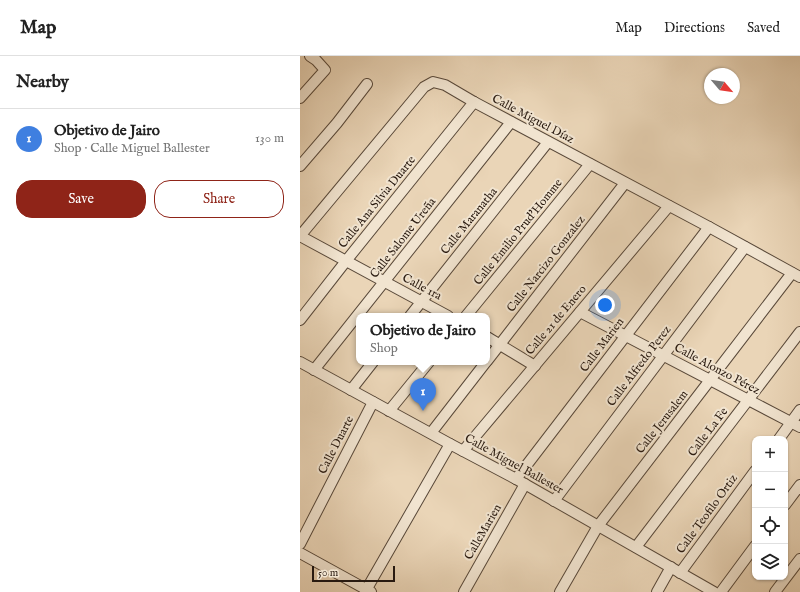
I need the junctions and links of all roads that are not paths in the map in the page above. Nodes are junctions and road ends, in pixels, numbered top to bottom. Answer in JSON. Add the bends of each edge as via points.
{"nodes":[{"id":1,"x":310,"y":56,"type":"edge"},
{"id":2,"x":367,"y":84,"type":"dead end"},
{"id":3,"x":300,"y":98,"type":"edge"},
{"id":4,"x":474,"y":102,"type":"junction"},
{"id":5,"x":511,"y":122,"type":"junction"},
{"id":6,"x":548,"y":142,"type":"junction"},
{"id":7,"x":590,"y":164,"type":"junction"},
{"id":8,"x":300,"y":166,"type":"edge"},
{"id":9,"x":625,"y":183,"type":"junction"},
{"id":10,"x":669,"y":206,"type":"junction"},
{"id":11,"x":709,"y":227,"type":"junction"},
{"id":12,"x":300,"y":236,"type":"edge"},
{"id":13,"x":745,"y":247,"type":"junction"},
{"id":14,"x":346,"y":261,"type":"junction"},
{"id":15,"x":796,"y":275,"type":"edge"},
{"id":16,"x":384,"y":282,"type":"junction"},
{"id":17,"x":421,"y":301,"type":"junction"},
{"id":18,"x":580,"y":312,"type":"junction"},
{"id":19,"x":359,"y":313,"type":"edge"},
{"id":20,"x":412,"y":313,"type":"edge"},
{"id":21,"x":443,"y":313,"type":"edge"},
{"id":22,"x":468,"y":313,"type":"edge"},
{"id":23,"x":356,"y":317,"type":"edge"},
{"id":24,"x":300,"y":320,"type":"edge"},
{"id":25,"x":800,"y":332,"type":"edge"},
{"id":26,"x":625,"y":336,"type":"junction"},
{"id":27,"x":490,"y":339,"type":"edge"},
{"id":28,"x":500,"y":344,"type":"junction"},
{"id":29,"x":490,"y":356,"type":"edge"},
{"id":30,"x":663,"y":356,"type":"junction"},
{"id":31,"x":301,"y":365,"type":"edge"},
{"id":32,"x":371,"y":365,"type":"edge"},
{"id":33,"x":427,"y":365,"type":"edge"},
{"id":34,"x":483,"y":365,"type":"edge"},
{"id":35,"x":535,"y":366,"type":"junction"},
{"id":36,"x":314,"y":370,"type":"junction"},
{"id":37,"x":710,"y":380,"type":"junction"},
{"id":38,"x":351,"y":390,"type":"junction"},
{"id":39,"x":748,"y":400,"type":"junction"},
{"id":40,"x":373,"y":402,"type":"junction"},
{"id":41,"x":800,"y":410,"type":"edge"},
{"id":42,"x":389,"y":411,"type":"junction"},
{"id":43,"x":796,"y":425,"type":"edge"},
{"id":44,"x":430,"y":434,"type":"junction"},
{"id":45,"x":783,"y":436,"type":"edge"},
{"id":46,"x":450,"y":444,"type":"junction"},
{"id":47,"x":463,"y":451,"type":"junction"},
{"id":48,"x":754,"y":472,"type":"edge"},
{"id":49,"x":520,"y":482,"type":"junction"},
{"id":50,"x":800,"y":485,"type":"edge"},
{"id":51,"x":554,"y":501,"type":"junction"},
{"id":52,"x":788,"y":501,"type":"edge"},
{"id":53,"x":598,"y":526,"type":"junction"},
{"id":54,"x":300,"y":544,"type":"edge"},
{"id":55,"x":636,"y":548,"type":"junction"},
{"id":56,"x":752,"y":550,"type":"edge"},
{"id":57,"x":300,"y":553,"type":"edge"},
{"id":58,"x":800,"y":559,"type":"edge"},
{"id":59,"x":671,"y":567,"type":"junction"},
{"id":60,"x":680,"y":573,"type":"junction"},
{"id":61,"x":368,"y":591,"type":"edge"},
{"id":62,"x":464,"y":592,"type":"edge"},
{"id":63,"x":560,"y":592,"type":"edge"},
{"id":64,"x":657,"y":592,"type":"edge"},
{"id":65,"x":714,"y":592,"type":"edge"},
{"id":66,"x":721,"y":592,"type":"edge"},
{"id":67,"x":775,"y":592,"type":"edge"}],
"edges":[{"from":1,"to":3,"type":"street","via":[[325,70]]},
{"from":2,"to":8,"type":"street"},
{"from":4,"to":5,"type":"street","name":"Calle Miguel Díaz"},
{"from":4,"to":12,"type":"street","name":"Calle Miguel Díaz","via":[[445,85],[433,82],[424,86]]},
{"from":4,"to":14,"type":"street","name":"Calle Ana Silvia Duarte"},
{"from":5,"to":6,"type":"street","name":"Calle Miguel Díaz"},
{"from":5,"to":16,"type":"street","name":"Calle Salome Ureña"},
{"from":6,"to":7,"type":"street","name":"Calle Miguel Díaz"},
{"from":6,"to":17,"type":"street","name":"Calle Maranatha"},
{"from":7,"to":9,"type":"street","name":"Calle Miguel Díaz"},
{"from":7,"to":22,"type":"street","name":"Calle Emilio Prud'Homme"},
{"from":9,"to":10,"type":"street","name":"Calle Miguel Díaz"},
{"from":9,"to":28,"type":"street","name":"Calle Narcizo Gonzalez"},
{"from":10,"to":11,"type":"street","name":"Calle Miguel Díaz"},
{"from":10,"to":18,"type":"street","name":"Calle 21 de Enero"},
{"from":11,"to":13,"type":"street","name":"Calle Miguel Díaz"},
{"from":11,"to":26,"type":"street","name":"Calle Marien"},
{"from":12,"to":14,"type":"street","name":"Calle 1ra"},
{"from":13,"to":15,"type":"street","name":"Calle Miguel Díaz"},
{"from":13,"to":30,"type":"street","name":"Calle Alfredo Perez"},
{"from":14,"to":16,"type":"street","name":"Calle 1ra"},
{"from":14,"to":24,"type":"street","name":"Calle Ana Silvia Duarte"},
{"from":15,"to":37,"type":"street","name":"Calle Jerusalem"},
{"from":16,"to":17,"type":"street","name":"Calle 1ra"},
{"from":16,"to":19,"type":"street","name":"Calle Salome Ureña"},
{"from":17,"to":20,"type":"street","name":"Calle Maranatha"},
{"from":17,"to":21,"type":"street","name":"Calle 1ra"},
{"from":18,"to":26,"type":"street","name":"Calle Alonzo Pérez"},
{"from":18,"to":35,"type":"street","name":"Calle 21 de Enero"},
{"from":23,"to":36,"type":"street","name":"Calle Salome Ureña"},
{"from":25,"to":39,"type":"street","name":"Calle La Fe"},
{"from":26,"to":30,"type":"street","name":"Calle Alonzo Pérez"},
{"from":26,"to":49,"type":"street","name":"Calle Marien"},
{"from":27,"to":28,"type":"street"},
{"from":28,"to":29,"type":"street","name":"Calle Narcizo Gonzalez"},
{"from":28,"to":35,"type":"street"},
{"from":30,"to":37,"type":"street","name":"Calle Alonzo Pérez"},
{"from":30,"to":51,"type":"street","name":"Calle Alfredo Perez"},
{"from":31,"to":36,"type":"street","name":"Calle Miguel Ballester"},
{"from":32,"to":38,"type":"street"},
{"from":33,"to":42,"type":"street"},
{"from":34,"to":44,"type":"street","name":"Calle Narcizo Gonzalez"},
{"from":35,"to":47,"type":"street","name":"Calle 21 de Enero"},
{"from":36,"to":38,"type":"street","name":"Calle Miguel Ballester"},
{"from":37,"to":39,"type":"street","name":"Calle Alonzo Pérez"},
{"from":37,"to":53,"type":"street","name":"Calle Jerusalem"},
{"from":38,"to":40,"type":"street","name":"Calle Miguel Ballester"},
{"from":39,"to":43,"type":"street","name":"Calle Alonzo Pérez"},
{"from":39,"to":55,"type":"street","name":"Calle La Fe"},
{"from":40,"to":42,"type":"street","name":"Calle Miguel Ballester"},
{"from":40,"to":54,"type":"street","name":"Calle Duarte"},
{"from":41,"to":43,"type":"street"},
{"from":42,"to":44,"type":"street","name":"Calle Miguel Ballester"},
{"from":43,"to":45,"type":"street"},
{"from":44,"to":46,"type":"street","name":"Calle Miguel Ballester"},
{"from":46,"to":47,"type":"street","name":"Calle Miguel Ballester"},
{"from":46,"to":61,"type":"street"},
{"from":47,"to":49,"type":"street","name":"Calle Miguel Ballester"},
{"from":48,"to":60,"type":"street","name":"Calle Teofilo Ortiz"},
{"from":49,"to":51,"type":"street","name":"Calle Miguel Ballester"},
{"from":49,"to":62,"type":"street","name":"CalleMarien"},
{"from":50,"to":52,"type":"street"},
{"from":51,"to":53,"type":"street","name":"Calle Miguel Ballester"},
{"from":53,"to":55,"type":"street","name":"Calle Miguel Ballester"},
{"from":53,"to":63,"type":"street","name":"Calle Jerusalem"},
{"from":55,"to":59,"type":"street","name":"Calle Miguel Ballester"},
{"from":56,"to":66,"type":"street"},
{"from":57,"to":61,"type":"street"},
{"from":58,"to":67,"type":"street"},
{"from":59,"to":60,"type":"street","name":"Calle Miguel Ballester"},
{"from":59,"to":64,"type":"street","name":"Calle Teofilo Ortiz"},
{"from":60,"to":65,"type":"street","name":"Calle Miguel Ballester"}]}
